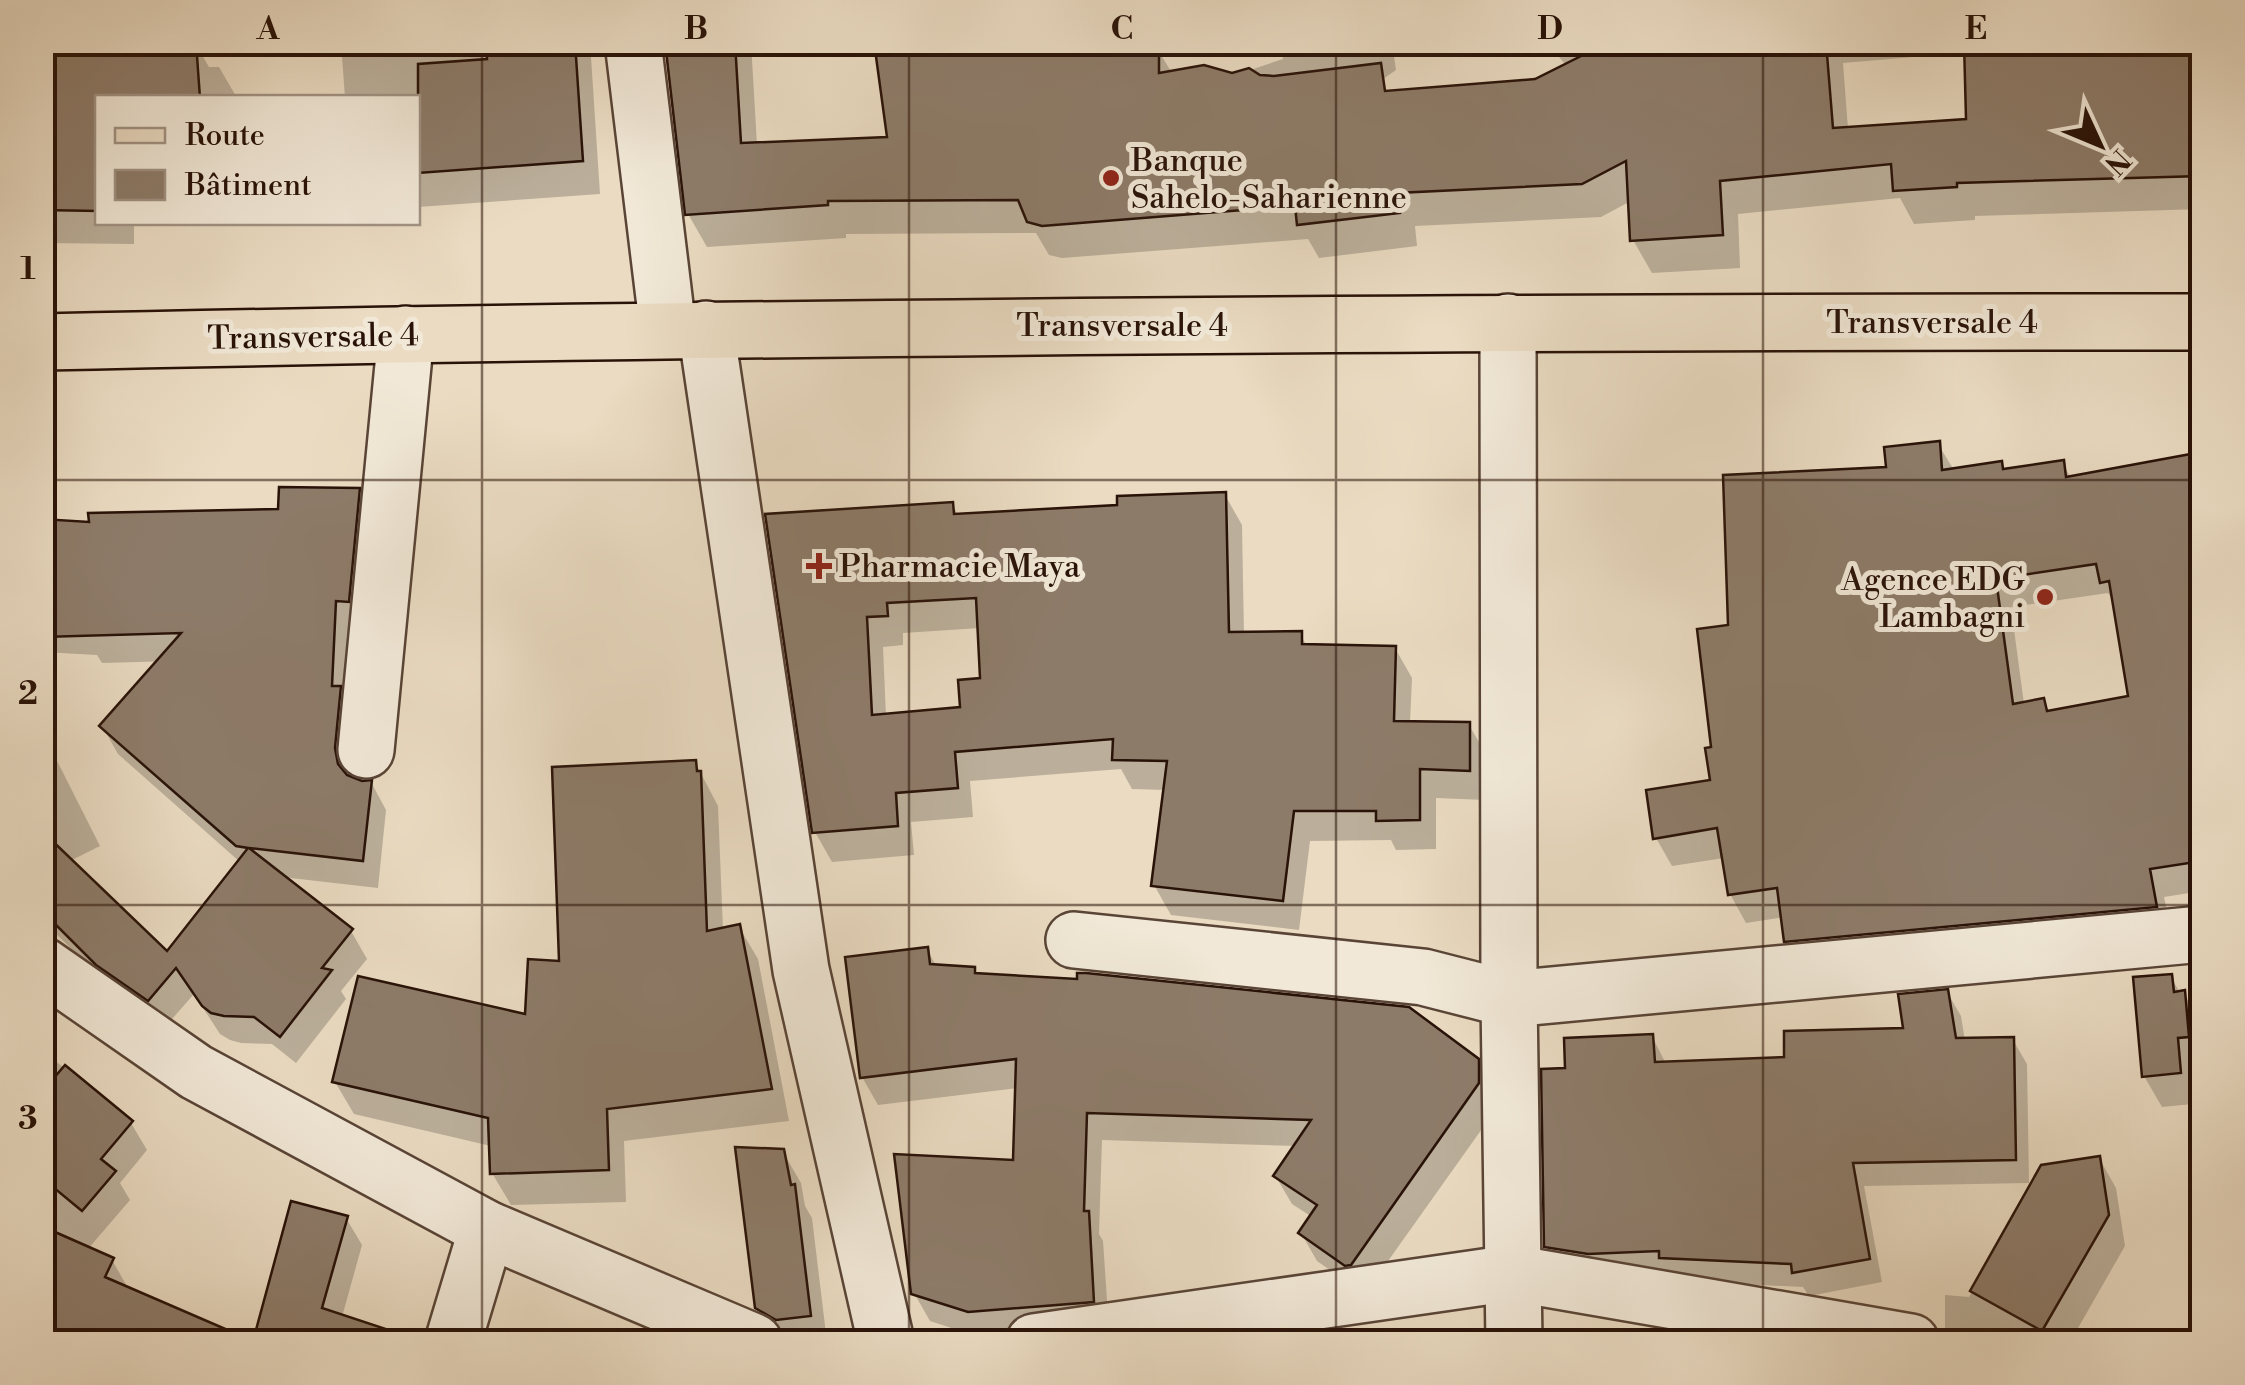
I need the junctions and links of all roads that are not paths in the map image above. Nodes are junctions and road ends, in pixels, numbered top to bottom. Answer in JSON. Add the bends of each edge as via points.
{"nodes":[{"id":1,"x":633,"y":42,"type":"edge"},
{"id":2,"x":1508,"y":322,"type":"junction"},
{"id":3,"x":2202,"y":322,"type":"edge"},
{"id":4,"x":687,"y":329,"type":"junction"},
{"id":5,"x":406,"y":334,"type":"junction"},
{"id":6,"x":42,"y":342,"type":"edge"},
{"id":7,"x":366,"y":750,"type":"dead end"},
{"id":8,"x":2202,"y":934,"type":"edge"},
{"id":9,"x":1074,"y":940,"type":"dead end"},
{"id":10,"x":42,"y":965,"type":"edge"},
{"id":11,"x":1509,"y":999,"type":"junction"},
{"id":12,"x":487,"y":1230,"type":"junction"},
{"id":13,"x":1512,"y":1273,"type":"junction"},
{"id":14,"x":452,"y":1342,"type":"edge"},
{"id":15,"x":754,"y":1342,"type":"edge"},
{"id":16,"x":886,"y":1342,"type":"edge"},
{"id":17,"x":1034,"y":1342,"type":"edge"},
{"id":18,"x":1514,"y":1342,"type":"edge"},
{"id":19,"x":1911,"y":1342,"type":"edge"}],
"edges":[{"from":1,"to":4,"type":"street"},
{"from":2,"to":3,"type":"main road","name":"Transversale 4"},
{"from":2,"to":4,"type":"main road","name":"Transversale 4"},
{"from":2,"to":11,"type":"street"},
{"from":4,"to":5,"type":"main road","name":"Transversale 4"},
{"from":4,"to":16,"type":"street","via":[[801,970]]},
{"from":5,"to":6,"type":"main road","name":"Transversale 4"},
{"from":5,"to":7,"type":"street"},
{"from":8,"to":11,"type":"street"},
{"from":9,"to":11,"type":"street","via":[[1423,977]]},
{"from":10,"to":12,"type":"street","via":[[196,1072]]},
{"from":11,"to":13,"type":"street"},
{"from":12,"to":14,"type":"street"},
{"from":12,"to":15,"type":"street"},
{"from":13,"to":17,"type":"street"},
{"from":13,"to":18,"type":"street"},
{"from":13,"to":19,"type":"street"}]}
